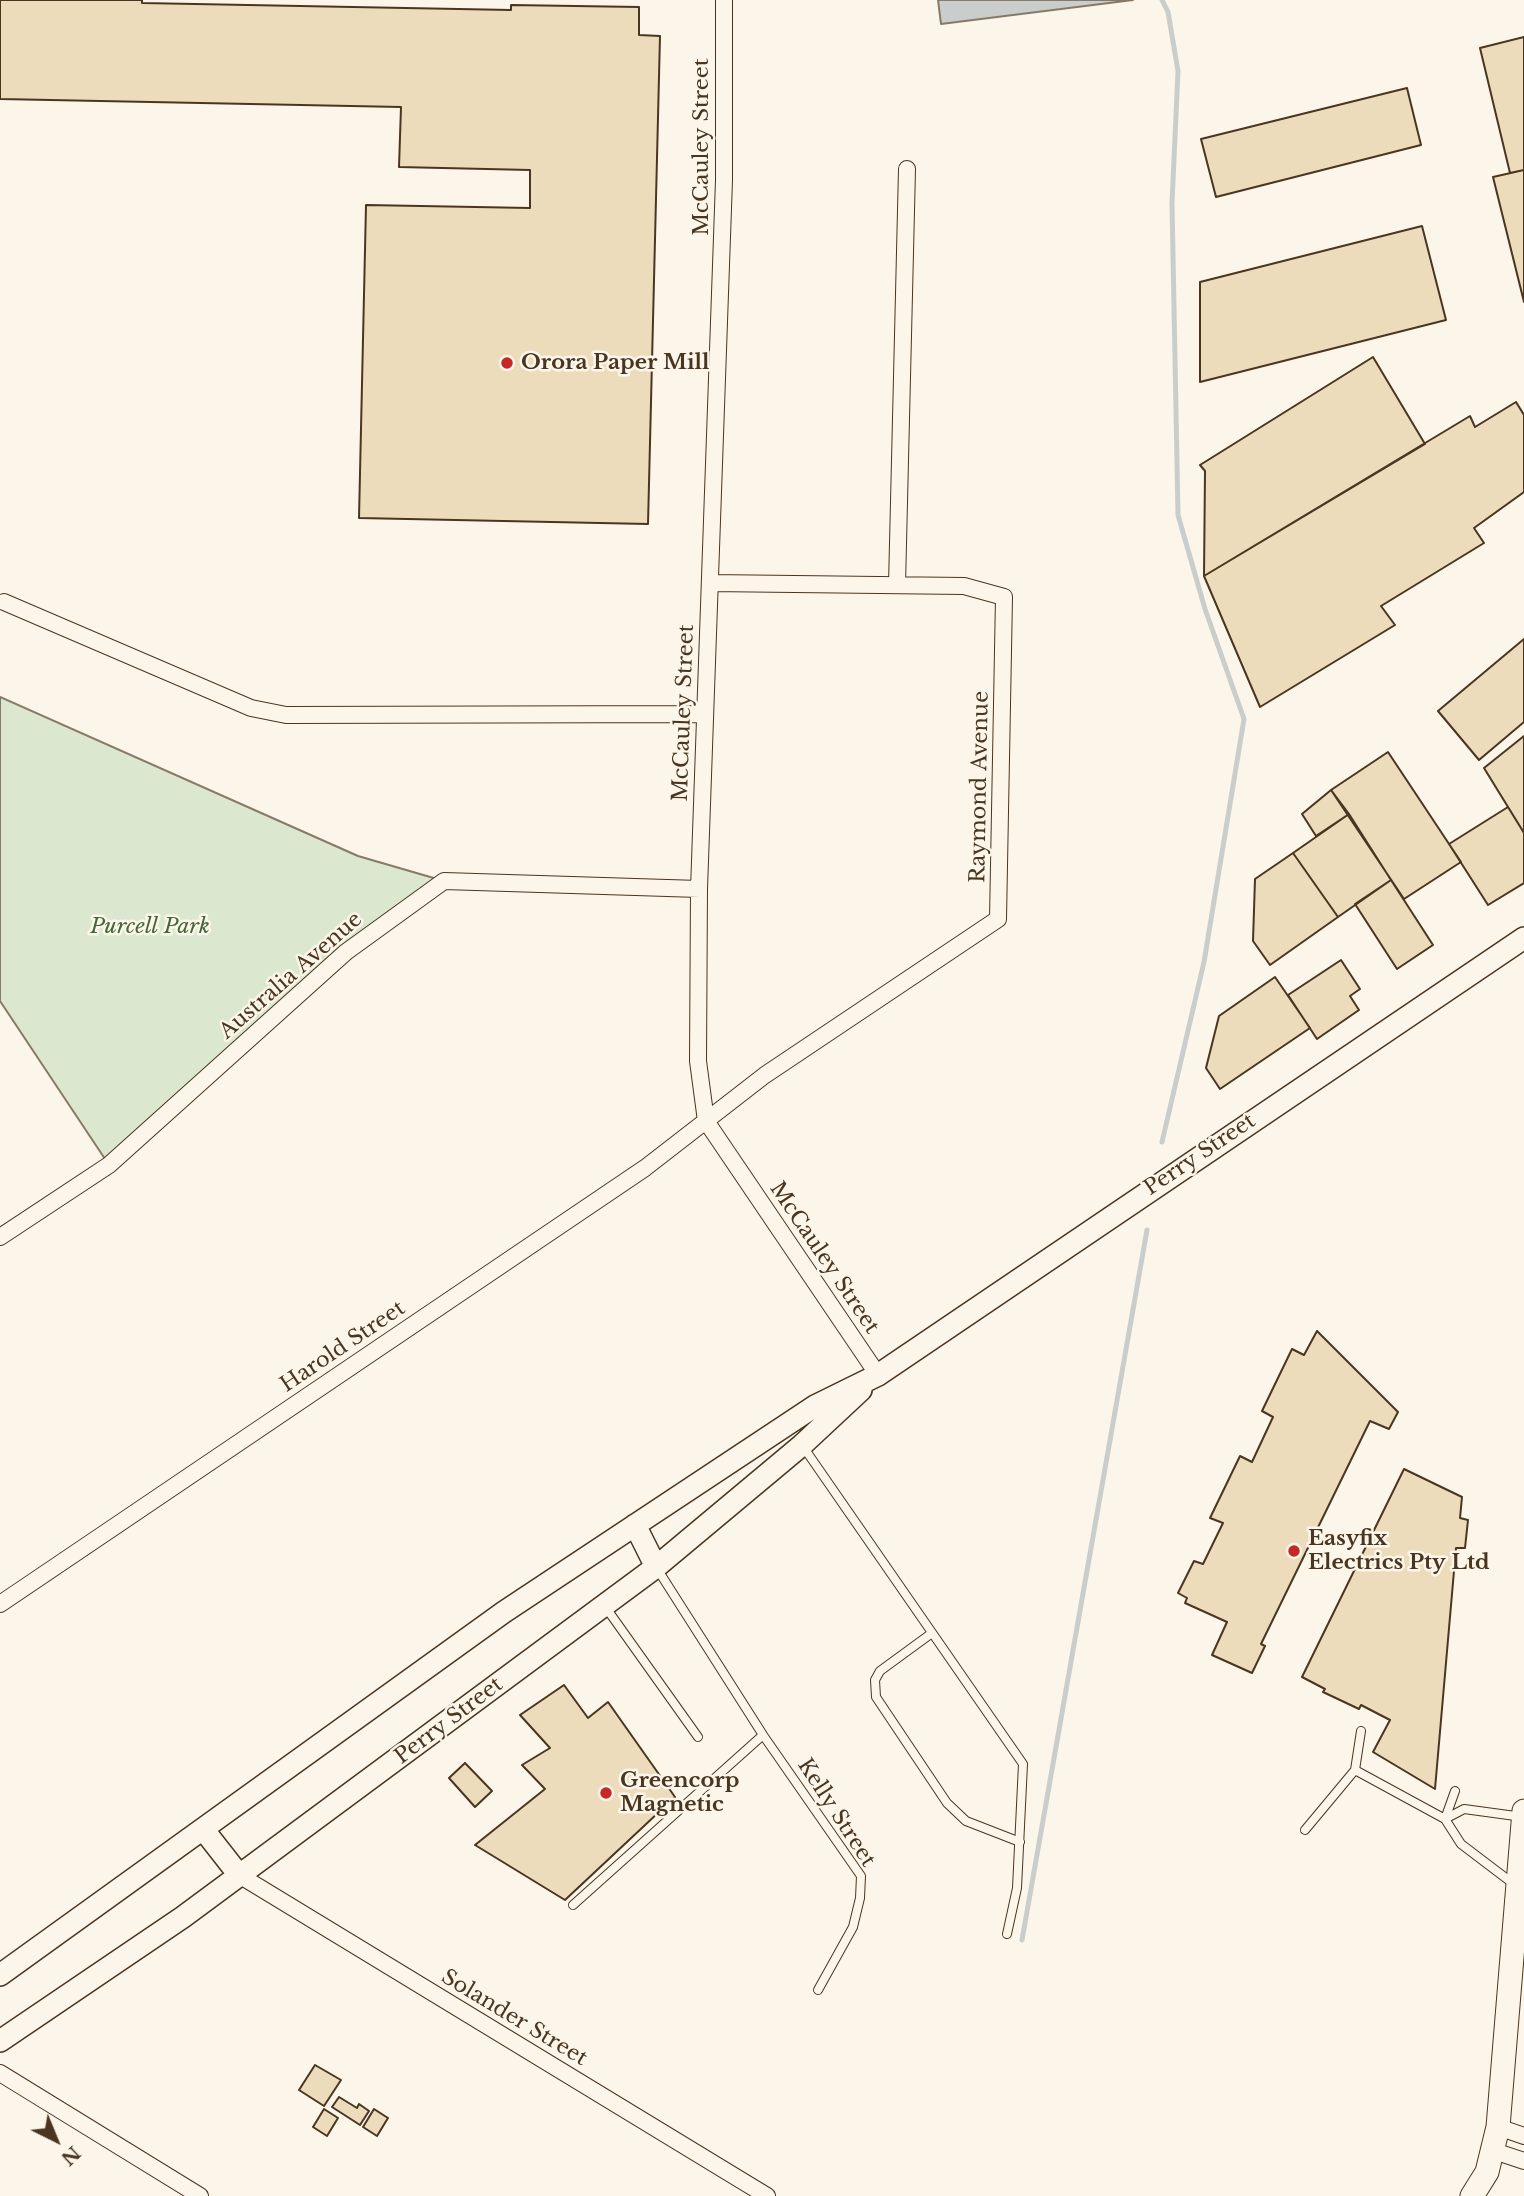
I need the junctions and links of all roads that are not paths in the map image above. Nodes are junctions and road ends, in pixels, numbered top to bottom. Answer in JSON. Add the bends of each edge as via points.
{"nodes":[{"id":1,"x":724,"y":0,"type":"edge"},
{"id":2,"x":907,"y":169,"type":"dead end"},
{"id":3,"x":710,"y":583,"type":"junction"},
{"id":4,"x":897,"y":585,"type":"junction"},
{"id":5,"x":4,"y":601,"type":"dead end"},
{"id":6,"x":705,"y":714,"type":"junction"},
{"id":7,"x":699,"y":889,"type":"junction"},
{"id":8,"x":1524,"y":938,"type":"edge"},
{"id":9,"x":706,"y":1121,"type":"junction"},
{"id":10,"x":0,"y":1237,"type":"edge"},
{"id":11,"x":878,"y":1375,"type":"junction"},
{"id":12,"x":802,"y":1445,"type":"junction"},
{"id":13,"x":635,"y":1525,"type":"junction"},
{"id":14,"x":656,"y":1567,"type":"junction"},
{"id":15,"x":0,"y":1604,"type":"edge"},
{"id":16,"x":604,"y":1605,"type":"junction"},
{"id":17,"x":932,"y":1633,"type":"junction"},
{"id":18,"x":1361,"y":1731,"type":"dead end"},
{"id":19,"x":763,"y":1735,"type":"junction"},
{"id":20,"x":698,"y":1737,"type":"dead end"},
{"id":21,"x":1355,"y":1770,"type":"junction"},
{"id":22,"x":1455,"y":1791,"type":"dead end"},
{"id":23,"x":1524,"y":1811,"type":"edge"},
{"id":24,"x":1523,"y":1817,"type":"edge"},
{"id":25,"x":1445,"y":1819,"type":"junction"},
{"id":26,"x":202,"y":1829,"type":"junction"},
{"id":27,"x":1305,"y":1830,"type":"dead end"},
{"id":28,"x":1020,"y":1842,"type":"junction"},
{"id":29,"x":239,"y":1875,"type":"junction"},
{"id":30,"x":1517,"y":1887,"type":"junction"},
{"id":31,"x":573,"y":1905,"type":"dead end"},
{"id":32,"x":1007,"y":1934,"type":"dead end"},
{"id":33,"x":0,"y":1975,"type":"edge"},
{"id":34,"x":818,"y":1990,"type":"dead end"},
{"id":35,"x":0,"y":2041,"type":"edge"},
{"id":36,"x":0,"y":2073,"type":"edge"},
{"id":37,"x":1498,"y":2127,"type":"junction"},
{"id":38,"x":1524,"y":2136,"type":"edge"},
{"id":39,"x":1494,"y":2151,"type":"junction"},
{"id":40,"x":1524,"y":2161,"type":"edge"},
{"id":41,"x":200,"y":2196,"type":"edge"},
{"id":42,"x":767,"y":2196,"type":"edge"},
{"id":43,"x":1472,"y":2196,"type":"edge"}],
"edges":[{"from":1,"to":3,"type":"street","name":"McCauley Street","via":[[724,180]]},
{"from":2,"to":4,"type":"street"},
{"from":3,"to":4,"type":"street","name":"Raymond Avenue"},
{"from":3,"to":6,"type":"street","name":"McCauley Street"},
{"from":4,"to":9,"type":"street","name":"Raymond Avenue","via":[[964,586],[1004,597],[998,919],[765,1075]]},
{"from":5,"to":6,"type":"street","via":[[251,708],[286,715]]},
{"from":6,"to":7,"type":"street","name":"McCauley Street"},
{"from":7,"to":9,"type":"street","name":"McCauley Street","via":[[698,1061]]},
{"from":7,"to":10,"type":"street","name":"Australia Avenue","via":[[444,881],[346,952],[109,1165]]},
{"from":8,"to":11,"type":"street","name":"Perry Street"},
{"from":9,"to":11,"type":"street","name":"McCauley Street"},
{"from":9,"to":15,"type":"street","name":"Harold Street","via":[[645,1168]]},
{"from":11,"to":12,"type":"street","name":"Perry Street"},
{"from":11,"to":13,"type":"street","name":"Perry Street","via":[[815,1406]]},
{"from":12,"to":14,"type":"street","name":"Perry Street"},
{"from":12,"to":17,"type":"lane"},
{"from":13,"to":14,"type":"street"},
{"from":13,"to":26,"type":"street","name":"Perry Street","via":[[504,1612]]},
{"from":14,"to":16,"type":"street","name":"Perry Street"},
{"from":14,"to":19,"type":"lane","name":"Kelly Street"},
{"from":16,"to":20,"type":"lane"},
{"from":16,"to":29,"type":"street","name":"Perry Street"},
{"from":17,"to":28,"type":"lane","via":[[1023,1764]]},
{"from":17,"to":28,"type":"lane","via":[[880,1671],[875,1680],[876,1697],[947,1803],[966,1821]]},
{"from":18,"to":21,"type":"lane"},
{"from":19,"to":31,"type":"lane"},
{"from":19,"to":34,"type":"lane","name":"Kelly Street","via":[[861,1877],[853,1927]]},
{"from":21,"to":25,"type":"lane"},
{"from":21,"to":27,"type":"lane"},
{"from":22,"to":25,"type":"lane"},
{"from":23,"to":24,"type":"main road"},
{"from":24,"to":25,"type":"lane","via":[[1464,1809]]},
{"from":24,"to":30,"type":"main road"},
{"from":25,"to":30,"type":"lane","via":[[1461,1843]]},
{"from":26,"to":29,"type":"street"},
{"from":26,"to":33,"type":"street","name":"Perry Street"},
{"from":28,"to":32,"type":"lane"},
{"from":29,"to":35,"type":"street","name":"Perry Street"},
{"from":29,"to":42,"type":"street","name":"Solander Street"},
{"from":30,"to":37,"type":"main road"},
{"from":36,"to":41,"type":"street"},
{"from":37,"to":38,"type":"street"},
{"from":37,"to":39,"type":"main road"},
{"from":39,"to":40,"type":"street"},
{"from":39,"to":43,"type":"main road"}]}
